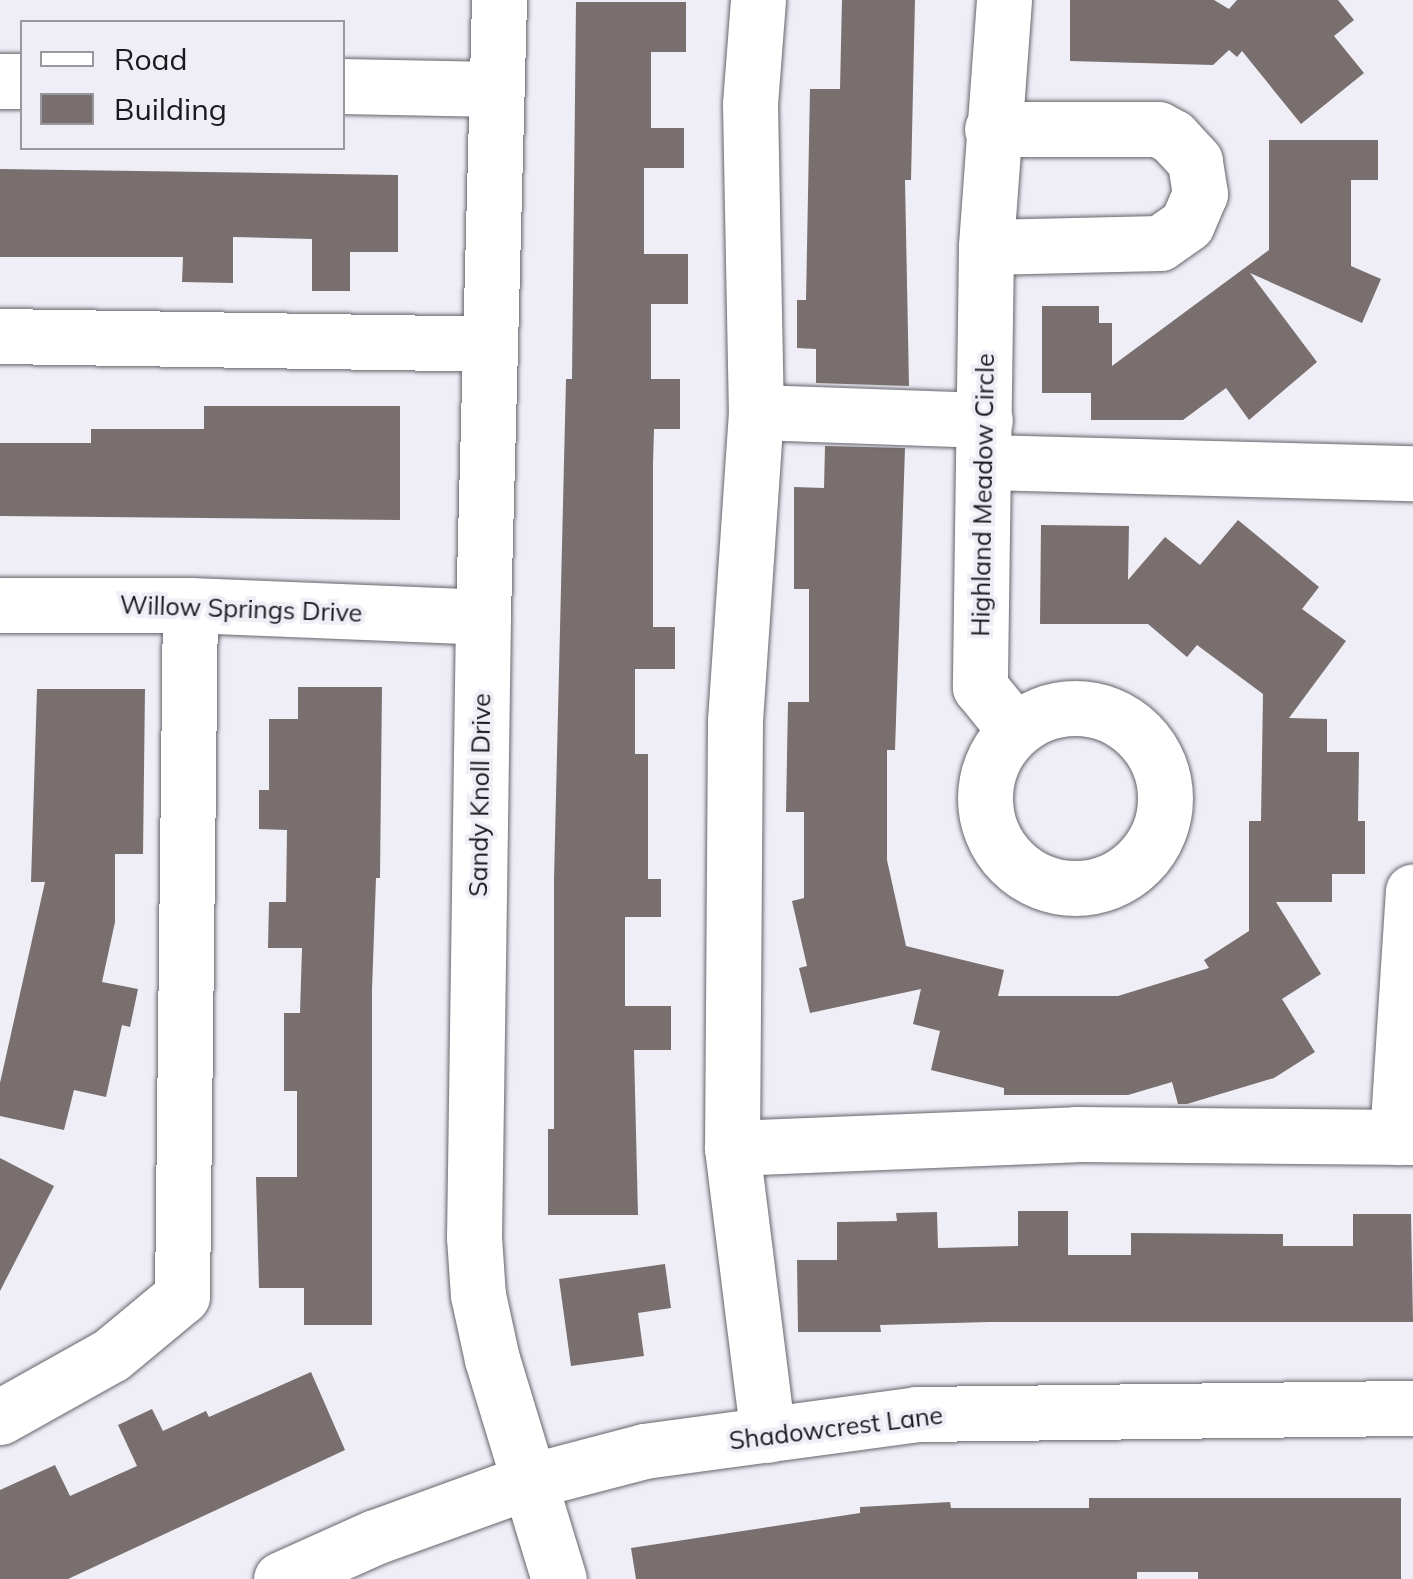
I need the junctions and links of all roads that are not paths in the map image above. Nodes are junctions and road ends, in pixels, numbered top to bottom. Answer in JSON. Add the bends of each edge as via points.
{"nodes":[{"id":1,"x":499,"y":0,"type":"edge"},
{"id":2,"x":758,"y":0,"type":"edge"},
{"id":3,"x":1004,"y":0,"type":"edge"},
{"id":4,"x":345,"y":86,"type":"edge"},
{"id":5,"x":495,"y":88,"type":"junction"},
{"id":6,"x":992,"y":129,"type":"junction"},
{"id":7,"x":986,"y":246,"type":"junction"},
{"id":8,"x":0,"y":336,"type":"edge"},
{"id":9,"x":489,"y":344,"type":"junction"},
{"id":10,"x":756,"y":412,"type":"junction"},
{"id":11,"x":985,"y":441,"type":"junction"},
{"id":12,"x":1413,"y":473,"type":"edge"},
{"id":13,"x":0,"y":605,"type":"edge"},
{"id":14,"x":190,"y":606,"type":"junction"},
{"id":15,"x":482,"y":616,"type":"junction"},
{"id":16,"x":1016,"y":730,"type":"dead end"},
{"id":17,"x":1413,"y":892,"type":"edge"},
{"id":18,"x":1405,"y":1137,"type":"edge"},
{"id":19,"x":732,"y":1148,"type":"junction"},
{"id":20,"x":1413,"y":1408,"type":"edge"},
{"id":21,"x":0,"y":1417,"type":"edge"},
{"id":22,"x":768,"y":1434,"type":"junction"},
{"id":23,"x":530,"y":1482,"type":"junction"},
{"id":24,"x":282,"y":1579,"type":"edge"},
{"id":25,"x":558,"y":1579,"type":"edge"}],
"edges":[{"from":1,"to":5,"type":"street","name":"Sandy Knoll Drive"},
{"from":2,"to":10,"type":"street","via":[[750,104]]},
{"from":3,"to":6,"type":"street","name":"Highland Meadow Circle"},
{"from":4,"to":5,"type":"street"},
{"from":5,"to":9,"type":"street","name":"Sandy Knoll Drive"},
{"from":6,"to":7,"type":"street","name":"Highland Meadow Circle"},
{"from":6,"to":7,"type":"street","via":[[1158,130],[1195,161],[1200,194],[1187,224],[1160,243]]},
{"from":7,"to":11,"type":"street","name":"Highland Meadow Circle"},
{"from":8,"to":9,"type":"street"},
{"from":9,"to":15,"type":"street","name":"Sandy Knoll Drive"},
{"from":10,"to":11,"type":"street"},
{"from":10,"to":19,"type":"street","via":[[735,721]]},
{"from":11,"to":12,"type":"street"},
{"from":11,"to":16,"type":"street","name":"Highland Meadow Circle","via":[[980,687]]},
{"from":13,"to":14,"type":"street","name":"Willow Springs Drive"},
{"from":14,"to":15,"type":"street","name":"Willow Springs Drive"},
{"from":14,"to":21,"type":"street","via":[[182,1296],[112,1354]]},
{"from":15,"to":23,"type":"street","name":"Sandy Knoll Drive","via":[[474,1237],[492,1358]]},
{"from":17,"to":18,"type":"street"},
{"from":18,"to":19,"type":"street","via":[[1076,1134]]},
{"from":19,"to":22,"type":"street"},
{"from":20,"to":22,"type":"street","name":"Shadowcrest Lane","via":[[916,1414]]},
{"from":22,"to":23,"type":"street","name":"Shadowcrest Lane","via":[[644,1451]]},
{"from":23,"to":24,"type":"street","name":"Shadowcrest Lane","via":[[375,1537]]},
{"from":23,"to":25,"type":"street","name":"Sandy Knoll Drive"}]}
